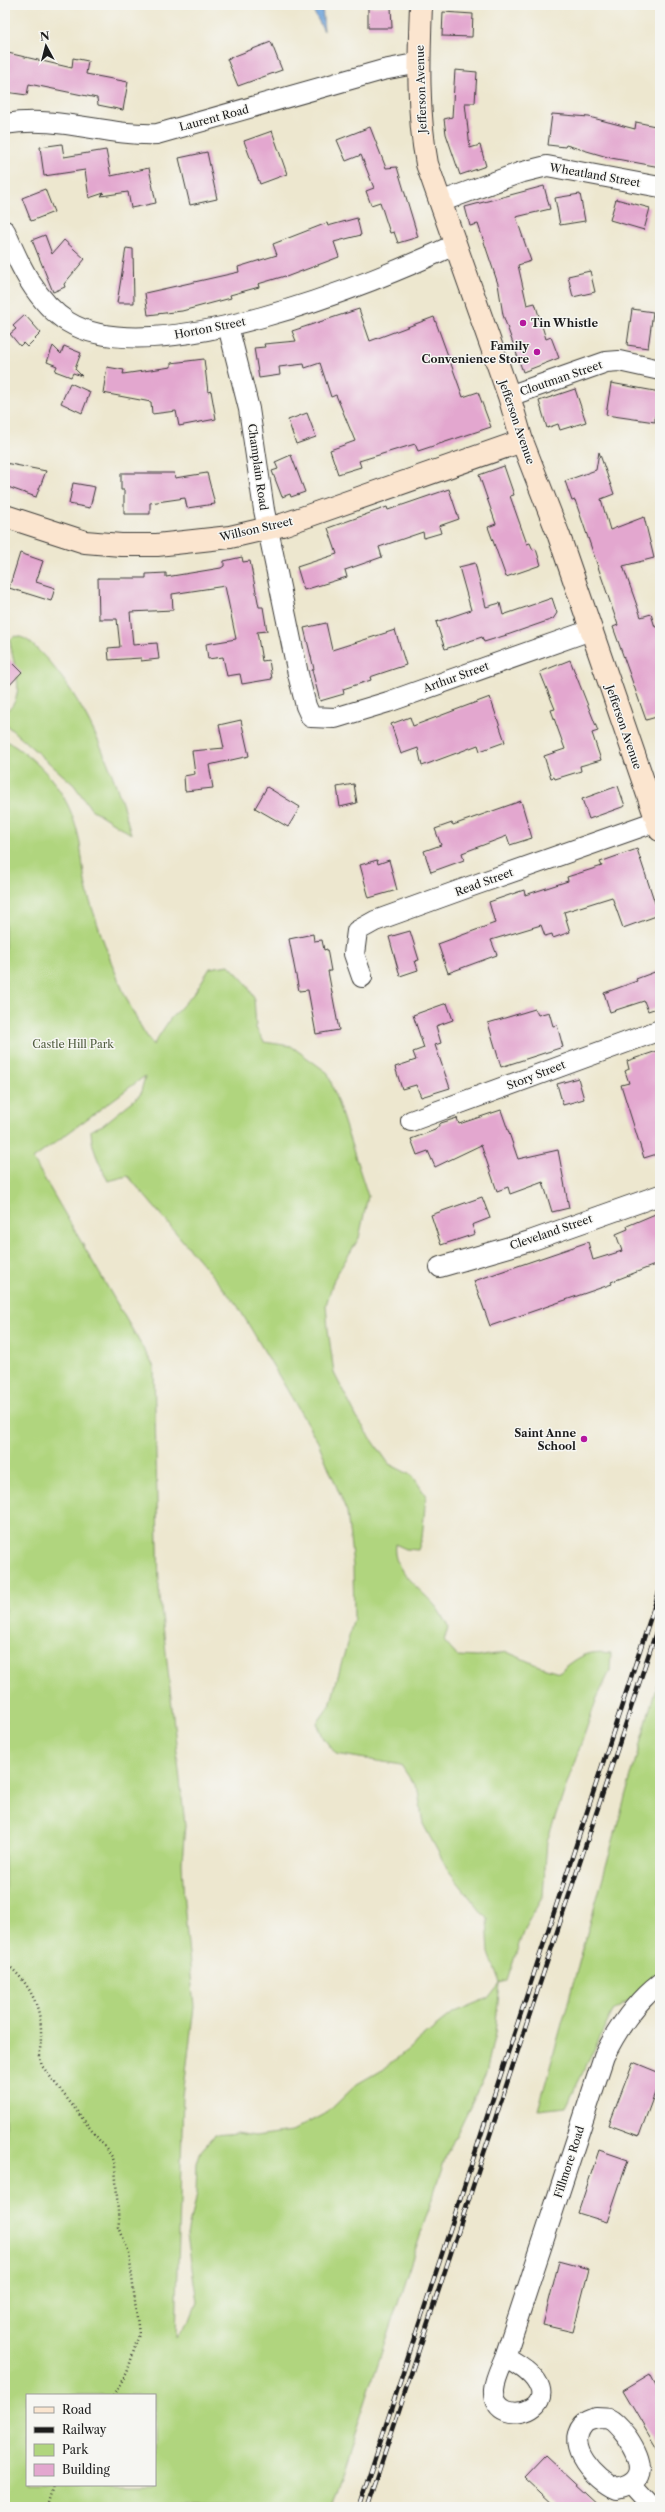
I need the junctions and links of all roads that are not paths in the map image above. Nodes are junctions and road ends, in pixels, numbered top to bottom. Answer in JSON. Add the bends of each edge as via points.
{"nodes":[{"id":1,"x":421,"y":5,"type":"edge"},
{"id":2,"x":420,"y":63,"type":"junction"},
{"id":3,"x":5,"y":124,"type":"edge"},
{"id":4,"x":660,"y":187,"type":"edge"},
{"id":5,"x":440,"y":202,"type":"junction"},
{"id":6,"x":5,"y":231,"type":"edge"},
{"id":7,"x":454,"y":245,"type":"junction"},
{"id":8,"x":228,"y":326,"type":"junction"},
{"id":9,"x":660,"y":370,"type":"edge"},
{"id":10,"x":509,"y":396,"type":"junction"},
{"id":11,"x":522,"y":441,"type":"junction"},
{"id":12,"x":5,"y":516,"type":"edge"},
{"id":13,"x":268,"y":528,"type":"junction"},
{"id":14,"x":591,"y":630,"type":"junction"},
{"id":15,"x":319,"y":719,"type":"joint"},
{"id":16,"x":658,"y":826,"type":"edge"},
{"id":17,"x":362,"y":977,"type":"dead end"},
{"id":18,"x":660,"y":1030,"type":"edge"},
{"id":19,"x":411,"y":1121,"type":"dead end"},
{"id":20,"x":660,"y":1196,"type":"edge"},
{"id":21,"x":440,"y":1267,"type":"dead end"},
{"id":22,"x":660,"y":1983,"type":"edge"},
{"id":23,"x":505,"y":2358,"type":"dead end"},
{"id":24,"x":631,"y":2484,"type":"dead end"},
{"id":25,"x":652,"y":2507,"type":"edge"}],
"edges":[{"from":1,"to":2,"type":"main road","name":"Jefferson Avenue"},
{"from":2,"to":3,"type":"street","name":"Laurent Road","via":[[383,70],[157,134],[135,135],[60,122]]},
{"from":2,"to":5,"type":"main road","name":"Jefferson Avenue","via":[[422,134]]},
{"from":4,"to":5,"type":"street","name":"Wheatland Street","via":[[547,166],[519,173]]},
{"from":5,"to":7,"type":"main road","name":"Jefferson Avenue"},
{"from":6,"to":8,"type":"street","name":"Horton Street","via":[[29,279],[48,306],[68,322],[92,333],[125,338],[158,337]]},
{"from":7,"to":8,"type":"street","name":"Horton Street","via":[[390,273]]},
{"from":7,"to":10,"type":"main road","name":"Jefferson Avenue"},
{"from":8,"to":13,"type":"street","name":"Champlain Road","via":[[249,409]]},
{"from":9,"to":10,"type":"street","name":"Cloutman Street","via":[[619,361],[606,362]]},
{"from":10,"to":11,"type":"main road","name":"Jefferson Avenue"},
{"from":11,"to":13,"type":"main road","name":"Willson Street"},
{"from":11,"to":14,"type":"main road","name":"Jefferson Avenue","via":[[559,536]]},
{"from":12,"to":13,"type":"main road","name":"Willson Street","via":[[85,542],[121,546],[190,542]]},
{"from":13,"to":15,"type":"street","name":"Champlain Road","via":[[306,706],[311,717]]},
{"from":14,"to":15,"type":"street","name":"Arthur Street","via":[[388,702],[335,718]]},
{"from":14,"to":16,"type":"main road","name":"Jefferson Avenue"},
{"from":16,"to":17,"type":"street","name":"Read Street","via":[[469,887],[357,931],[354,954]]},
{"from":18,"to":19,"type":"street","name":"Story Street"},
{"from":20,"to":21,"type":"street","name":"Cleveland Street","via":[[530,1241]]},
{"from":22,"to":23,"type":"street","name":"Fillmore Road","via":[[629,2014],[604,2056]]},
{"from":24,"to":25,"type":"street"}]}
